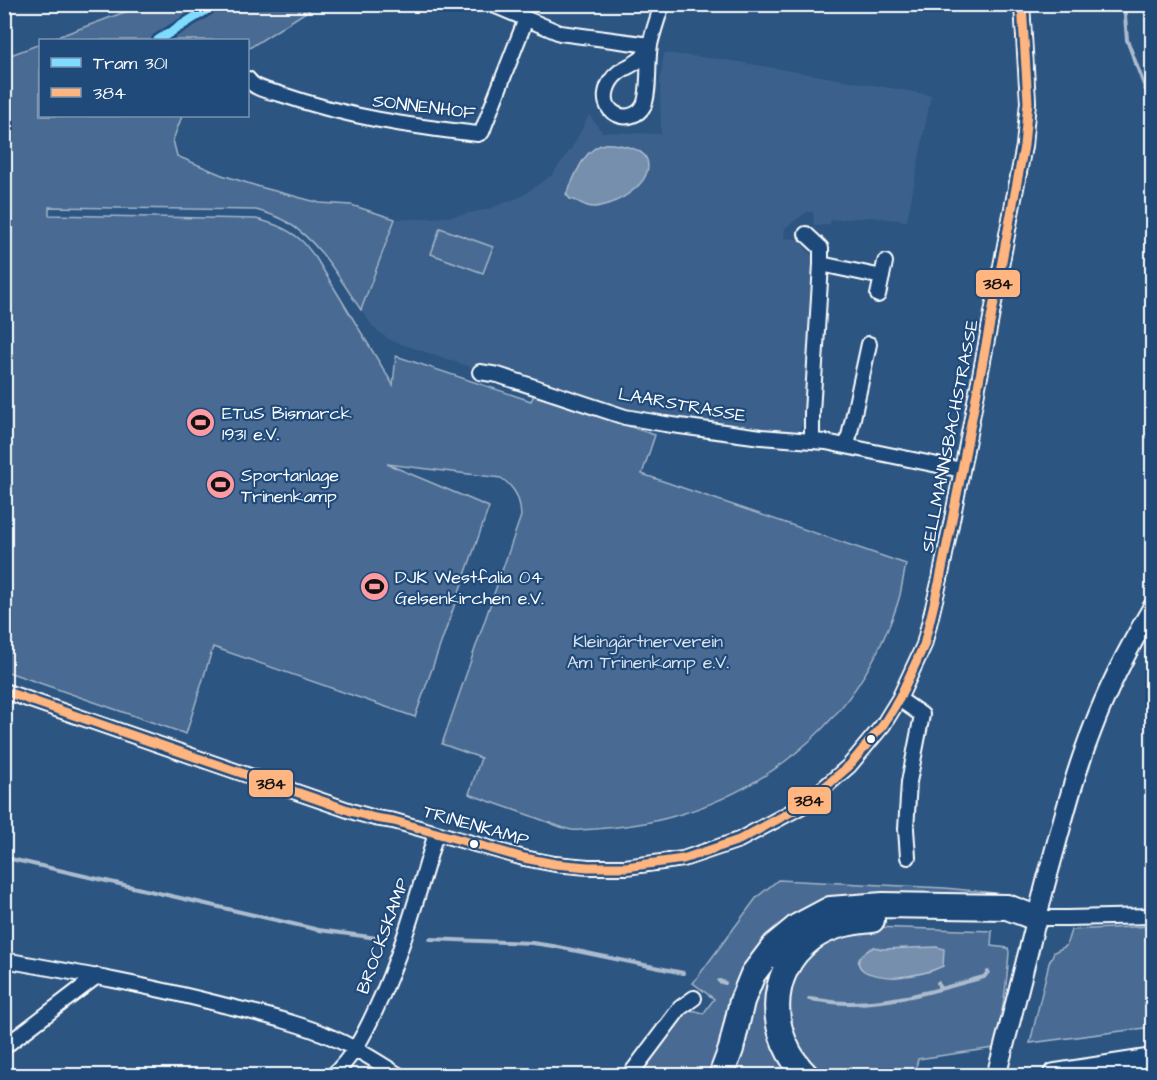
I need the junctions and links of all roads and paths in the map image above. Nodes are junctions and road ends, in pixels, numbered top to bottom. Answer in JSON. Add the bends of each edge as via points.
{"nodes":[{"id":1,"x":491,"y":4,"type":"edge"},
{"id":2,"x":662,"y":4,"type":"edge"},
{"id":3,"x":1022,"y":4,"type":"edge"},
{"id":4,"x":526,"y":19,"type":"junction"},
{"id":5,"x":650,"y":45,"type":"junction"},
{"id":6,"x":249,"y":81,"type":"edge"},
{"id":7,"x":806,"y":234,"type":"dead end"},
{"id":8,"x":885,"y":262,"type":"dead end"},
{"id":9,"x":821,"y":264,"type":"junction"},
{"id":10,"x":882,"y":277,"type":"junction"},
{"id":11,"x":878,"y":294,"type":"dead end"},
{"id":12,"x":869,"y":344,"type":"dead end"},
{"id":13,"x":480,"y":372,"type":"dead end"},
{"id":14,"x":812,"y":441,"type":"junction"},
{"id":15,"x":847,"y":446,"type":"junction"},
{"id":16,"x":962,"y":471,"type":"junction"},
{"id":17,"x":1152,"y":608,"type":"edge"},
{"id":18,"x":4,"y":691,"type":"edge"},
{"id":19,"x":899,"y":699,"type":"junction"},
{"id":20,"x":436,"y":833,"type":"junction"},
{"id":21,"x":908,"y":857,"type":"dead end"},
{"id":22,"x":1152,"y":916,"type":"edge"},
{"id":23,"x":1036,"y":918,"type":"junction"},
{"id":24,"x":4,"y":960,"type":"edge"},
{"id":25,"x":97,"y":976,"type":"junction"},
{"id":26,"x":694,"y":998,"type":"dead end"},
{"id":27,"x":4,"y":1047,"type":"edge"},
{"id":28,"x":356,"y":1048,"type":"junction"},
{"id":29,"x":1152,"y":1062,"type":"edge"},
{"id":30,"x":332,"y":1076,"type":"edge"},
{"id":31,"x":400,"y":1076,"type":"edge"},
{"id":32,"x":629,"y":1076,"type":"edge"},
{"id":33,"x":721,"y":1076,"type":"edge"},
{"id":34,"x":807,"y":1076,"type":"edge"},
{"id":35,"x":996,"y":1076,"type":"edge"},
{"id":36,"x":1055,"y":1076,"type":"edge"}],
"edges":[{"from":1,"to":4,"type":"street"},
{"from":2,"to":5,"type":"street"},
{"from":3,"to":16,"type":"street","name":"SELLMANNSBACHSTRASSE","via":[[1028,102],[1024,146]]},
{"from":4,"to":5,"type":"street","via":[[560,33]]},
{"from":4,"to":6,"type":"street","name":"SONNENHOF","via":[[478,134],[365,118],[256,87]]},
{"from":5,"to":5,"type":"street","via":[[642,57],[609,83],[605,97],[609,110],[629,116],[643,106]]},
{"from":7,"to":9,"type":"street","via":[[821,248]]},
{"from":8,"to":10,"type":"street"},
{"from":9,"to":10,"type":"street"},
{"from":9,"to":14,"type":"street"},
{"from":10,"to":11,"type":"street"},
{"from":12,"to":15,"type":"street"},
{"from":13,"to":14,"type":"street","name":"LAARSTRASSE","via":[[625,417]]},
{"from":14,"to":15,"type":"street","name":"LAARSTRASSE"},
{"from":15,"to":16,"type":"street","name":"LAARSTRASSE"},
{"from":16,"to":19,"type":"street","name":"SELLMANNSBACHSTRASSE","via":[[924,645]]},
{"from":17,"to":23,"type":"street","via":[[1122,661],[1091,731]]},
{"from":18,"to":20,"type":"street","name":"TRINENKAMP","via":[[354,812]]},
{"from":19,"to":20,"type":"street","name":"TRINENKAMP","via":[[849,766],[804,805],[739,840],[683,859],[626,867],[555,864]]},
{"from":19,"to":21,"type":"street","via":[[922,715],[909,782]]},
{"from":20,"to":28,"type":"street","name":"BROCKSKAMP","via":[[396,962]]},
{"from":22,"to":23,"type":"street"},
{"from":23,"to":33,"type":"highway","via":[[1006,907],[882,905],[822,913],[775,945],[753,974]]},
{"from":23,"to":34,"type":"highway","via":[[860,921],[811,939],[792,959],[777,999],[782,1040]]},
{"from":23,"to":35,"type":"street"},
{"from":24,"to":25,"type":"street"},
{"from":25,"to":27,"type":"street"},
{"from":25,"to":28,"type":"street","via":[[273,1017]]},
{"from":26,"to":32,"type":"street","via":[[680,1008]]},
{"from":28,"to":30,"type":"street","name":"BROCKSKAMP"},
{"from":28,"to":31,"type":"street"},
{"from":29,"to":36,"type":"highway"}]}
